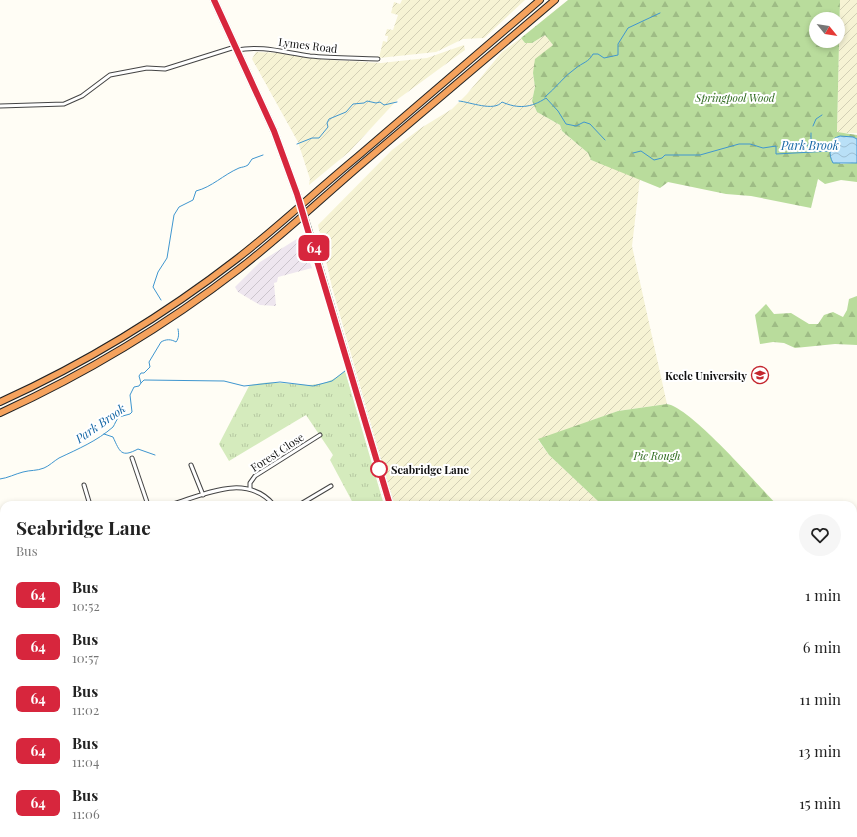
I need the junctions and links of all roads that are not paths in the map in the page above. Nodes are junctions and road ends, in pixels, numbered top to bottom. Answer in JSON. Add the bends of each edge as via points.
{"nodes":[{"id":1,"x":214,"y":0,"type":"edge"},
{"id":2,"x":540,"y":0,"type":"edge"},
{"id":3,"x":555,"y":0,"type":"edge"},
{"id":4,"x":236,"y":49,"type":"junction"},
{"id":5,"x":378,"y":59,"type":"dead end"},
{"id":6,"x":0,"y":106,"type":"edge"},
{"id":7,"x":0,"y":402,"type":"edge"},
{"id":8,"x":0,"y":413,"type":"edge"},
{"id":9,"x":320,"y":435,"type":"dead end"},
{"id":10,"x":132,"y":458,"type":"dead end"},
{"id":11,"x":192,"y":465,"type":"dead end"},
{"id":12,"x":84,"y":484,"type":"dead end"},
{"id":13,"x":330,"y":486,"type":"dead end"},
{"id":14,"x":250,"y":488,"type":"junction"},
{"id":15,"x":204,"y":495,"type":"junction"},
{"id":16,"x":89,"y":501,"type":"edge"},
{"id":17,"x":147,"y":501,"type":"edge"},
{"id":18,"x":185,"y":501,"type":"edge"},
{"id":19,"x":269,"y":501,"type":"edge"},
{"id":20,"x":306,"y":501,"type":"edge"},
{"id":21,"x":389,"y":501,"type":"edge"}],
"edges":[{"from":1,"to":4,"type":"highway"},
{"from":2,"to":7,"type":"highway","via":[[265,236],[209,280],[104,350]]},
{"from":3,"to":8,"type":"highway","via":[[274,241],[209,291],[110,357]]},
{"from":4,"to":5,"type":"street","name":"Lymes Road","via":[[256,48],[310,56]]},
{"from":4,"to":6,"type":"street","name":"Lymes Road","via":[[165,70],[147,68],[110,75],[82,96],[64,104]]},
{"from":4,"to":21,"type":"highway","bridge":true,"via":[[274,131],[297,194]]},
{"from":9,"to":14,"type":"street","name":"Forest Close","via":[[255,476]]},
{"from":10,"to":17,"type":"street"},
{"from":11,"to":15,"type":"street"},
{"from":12,"to":16,"type":"street"},
{"from":13,"to":20,"type":"street"},
{"from":14,"to":15,"type":"street","via":[[227,488]]},
{"from":14,"to":19,"type":"street"},
{"from":15,"to":18,"type":"street"}]}
